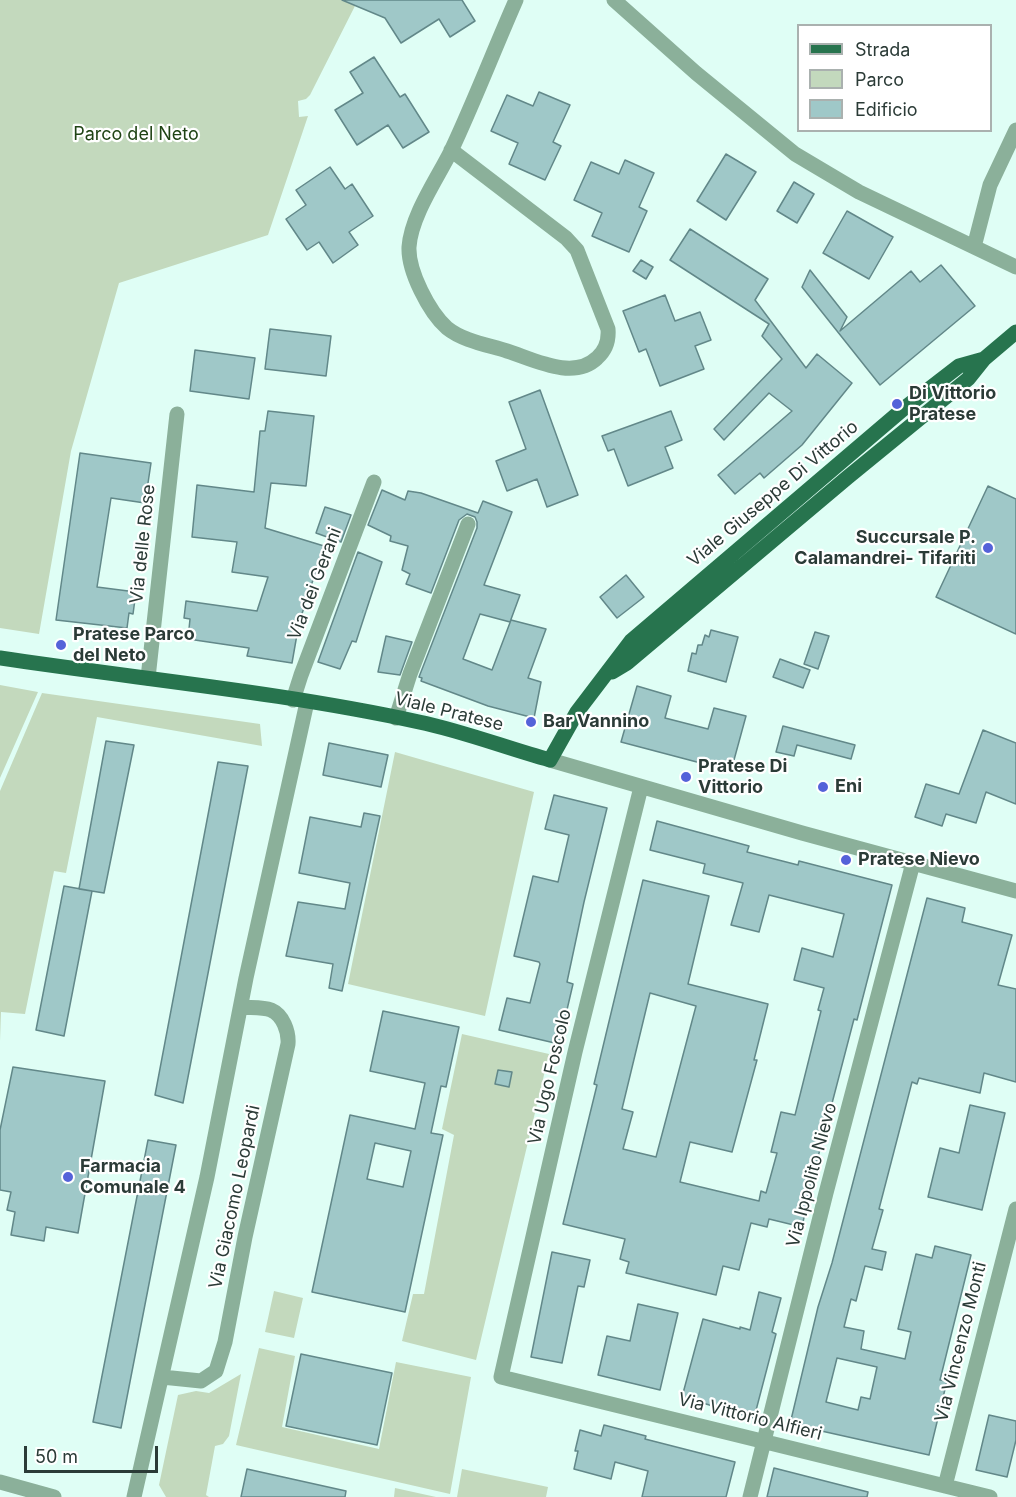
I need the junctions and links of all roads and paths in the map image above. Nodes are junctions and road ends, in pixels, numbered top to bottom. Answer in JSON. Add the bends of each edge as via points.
{"nodes":[{"id":1,"x":516,"y":0,"type":"edge"},
{"id":2,"x":614,"y":0,"type":"edge"},
{"id":3,"x":1016,"y":130,"type":"edge"},
{"id":4,"x":451,"y":150,"type":"junction"},
{"id":5,"x":974,"y":247,"type":"junction"},
{"id":6,"x":1016,"y":267,"type":"edge"},
{"id":7,"x":1016,"y":333,"type":"edge"},
{"id":8,"x":177,"y":414,"type":"dead end"},
{"id":9,"x":374,"y":483,"type":"dead end"},
{"id":10,"x":468,"y":524,"type":"dead end"},
{"id":11,"x":0,"y":658,"type":"edge"},
{"id":12,"x":148,"y":678,"type":"junction"},
{"id":13,"x":300,"y":701,"type":"junction"},
{"id":14,"x":396,"y":718,"type":"junction"},
{"id":15,"x":550,"y":760,"type":"junction"},
{"id":16,"x":641,"y":787,"type":"junction"},
{"id":17,"x":914,"y":863,"type":"junction"},
{"id":18,"x":1016,"y":891,"type":"edge"},
{"id":19,"x":241,"y":1007,"type":"junction"},
{"id":20,"x":1016,"y":1209,"type":"edge"},
{"id":21,"x":162,"y":1377,"type":"junction"},
{"id":22,"x":501,"y":1377,"type":"joint"},
{"id":23,"x":765,"y":1440,"type":"junction"},
{"id":24,"x":0,"y":1482,"type":"edge"},
{"id":25,"x":945,"y":1486,"type":"junction"},
{"id":26,"x":54,"y":1497,"type":"edge"},
{"id":27,"x":134,"y":1497,"type":"edge"},
{"id":28,"x":750,"y":1497,"type":"edge"},
{"id":29,"x":990,"y":1497,"type":"edge"}],
"edges":[{"from":1,"to":4,"type":"street"},
{"from":2,"to":5,"type":"street","via":[[795,154],[859,192]]},
{"from":3,"to":5,"type":"street","via":[[990,185]]},
{"from":4,"to":4,"type":"street","via":[[414,224],[409,248],[415,276],[437,316],[448,329],[464,337],[564,369],[582,367],[595,360],[607,343],[608,329],[577,250]]},
{"from":5,"to":6,"type":"street"},
{"from":7,"to":15,"type":"main road","name":"Viale Giuseppe Di Vittorio","via":[[984,359],[969,379],[627,663],[602,679],[577,712]]},
{"from":8,"to":12,"type":"street","name":"Via delle Rose"},
{"from":9,"to":13,"type":"street","name":"Via dei Gerani","via":[[301,675]]},
{"from":10,"to":14,"type":"street"},
{"from":11,"to":12,"type":"main road","name":"Viale Pratese"},
{"from":12,"to":13,"type":"main road","name":"Viale Pratese"},
{"from":13,"to":14,"type":"main road","name":"Viale Pratese"},
{"from":13,"to":19,"type":"street","name":"Via Giacomo Leopardi"},
{"from":14,"to":15,"type":"main road","name":"Viale Pratese"},
{"from":15,"to":16,"type":"street","name":"Viale Pratese"},
{"from":16,"to":17,"type":"street","name":"Viale Pratese"},
{"from":16,"to":22,"type":"street","name":"Via Ugo Foscolo","via":[[575,1052]]},
{"from":17,"to":18,"type":"street","name":"Viale Pratese"},
{"from":17,"to":23,"type":"street","name":"Via Ippolito Nievo"},
{"from":19,"to":21,"type":"street","name":"Via Giacomo Leopardi"},
{"from":19,"to":21,"type":"street","name":"Via Giacomo Leopardi","via":[[272,1010],[289,1033],[225,1342],[216,1371],[201,1381]]},
{"from":20,"to":25,"type":"street","name":"Via Vincenzo Monti"},
{"from":21,"to":27,"type":"street","name":"Via Giacomo Leopardi"},
{"from":22,"to":23,"type":"street","name":"Via Vittorio Alfieri"},
{"from":23,"to":25,"type":"street","name":"Via Vittorio Alfieri"},
{"from":23,"to":28,"type":"street","name":"Via Ippolito Nievo"},
{"from":24,"to":26,"type":"street"},
{"from":25,"to":29,"type":"street","name":"Via Vittorio Alfieri"}]}
